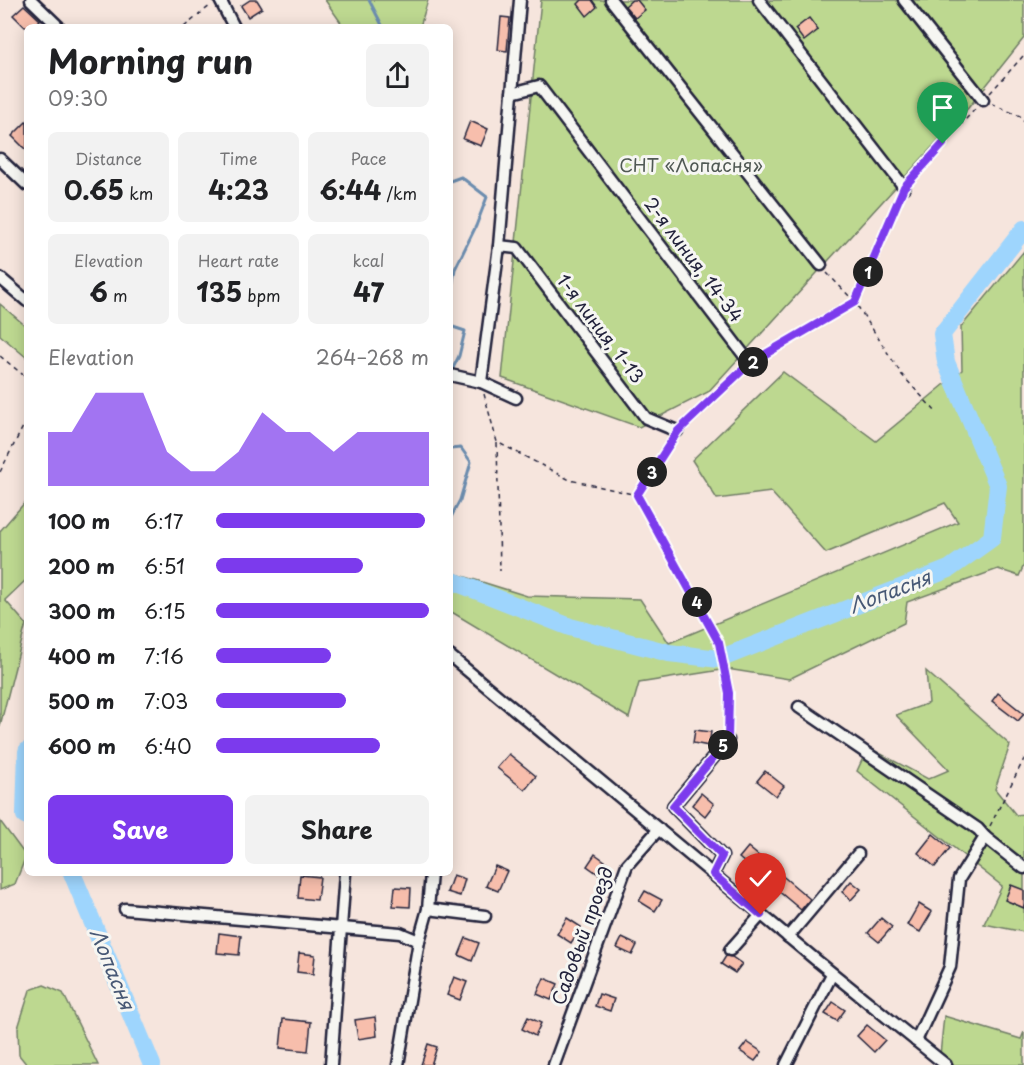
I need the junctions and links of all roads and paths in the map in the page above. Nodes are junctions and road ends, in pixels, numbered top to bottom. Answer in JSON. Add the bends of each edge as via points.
{"nodes":[{"id":1,"x":31,"y":0,"type":"edge"},
{"id":2,"x":219,"y":0,"type":"edge"},
{"id":3,"x":520,"y":0,"type":"edge"},
{"id":4,"x":611,"y":0,"type":"edge"},
{"id":5,"x":759,"y":0,"type":"edge"},
{"id":6,"x":904,"y":0,"type":"edge"},
{"id":7,"x":55,"y":24,"type":"edge"},
{"id":8,"x":188,"y":24,"type":"edge"},
{"id":9,"x":232,"y":24,"type":"edge"},
{"id":10,"x":1024,"y":55,"type":"edge"},
{"id":11,"x":512,"y":93,"type":"junction"},
{"id":12,"x":983,"y":100,"type":"junction"},
{"id":13,"x":1024,"y":122,"type":"edge"},
{"id":14,"x":0,"y":159,"type":"edge"},
{"id":15,"x":24,"y":182,"type":"edge"},
{"id":16,"x":904,"y":187,"type":"junction"},
{"id":17,"x":499,"y":246,"type":"junction"},
{"id":18,"x":821,"y":265,"type":"joint"},
{"id":19,"x":0,"y":278,"type":"edge"},
{"id":20,"x":24,"y":298,"type":"edge"},
{"id":21,"x":855,"y":302,"type":"junction"},
{"id":22,"x":0,"y":356,"type":"edge"},
{"id":23,"x":750,"y":363,"type":"junction"},
{"id":24,"x":453,"y":375,"type":"edge"},
{"id":25,"x":24,"y":376,"type":"edge"},
{"id":26,"x":481,"y":382,"type":"junction"},
{"id":27,"x":516,"y":398,"type":"dead end"},
{"id":28,"x":936,"y":412,"type":"dead end"},
{"id":29,"x":24,"y":425,"type":"edge"},
{"id":30,"x":678,"y":431,"type":"junction"},
{"id":31,"x":497,"y":442,"type":"junction"},
{"id":32,"x":0,"y":472,"type":"edge"},
{"id":33,"x":637,"y":495,"type":"junction"},
{"id":34,"x":500,"y":571,"type":"dead end"},
{"id":35,"x":453,"y":658,"type":"edge"},
{"id":36,"x":799,"y":708,"type":"dead end"},
{"id":37,"x":728,"y":740,"type":"joint"},
{"id":38,"x":1024,"y":759,"type":"edge"},
{"id":39,"x":659,"y":829,"type":"junction"},
{"id":40,"x":984,"y":837,"type":"junction"},
{"id":41,"x":858,"y":854,"type":"dead end"},
{"id":42,"x":1024,"y":868,"type":"edge"},
{"id":43,"x":713,"y":874,"type":"junction"},
{"id":44,"x":345,"y":876,"type":"edge"},
{"id":45,"x":431,"y":876,"type":"edge"},
{"id":46,"x":125,"y":909,"type":"dead end"},
{"id":47,"x":428,"y":909,"type":"junction"},
{"id":48,"x":761,"y":915,"type":"junction"},
{"id":49,"x":485,"y":916,"type":"dead end"},
{"id":50,"x":339,"y":928,"type":"junction"},
{"id":51,"x":788,"y":937,"type":"junction"},
{"id":52,"x":419,"y":941,"type":"junction"},
{"id":53,"x":730,"y":950,"type":"dead end"},
{"id":54,"x":832,"y":974,"type":"junction"},
{"id":55,"x":916,"y":1041,"type":"junction"},
{"id":56,"x":932,"y":1060,"type":"edge"},
{"id":57,"x":331,"y":1065,"type":"edge"},
{"id":58,"x":398,"y":1065,"type":"edge"},
{"id":59,"x":554,"y":1065,"type":"edge"},
{"id":60,"x":786,"y":1065,"type":"edge"},
{"id":61,"x":946,"y":1065,"type":"edge"}],
"edges":[{"from":1,"to":7,"type":"street"},
{"from":2,"to":8,"type":"path"},
{"from":2,"to":9,"type":"street"},
{"from":3,"to":11,"type":"street"},
{"from":4,"to":18,"type":"street"},
{"from":5,"to":16,"type":"street"},
{"from":6,"to":12,"type":"street"},
{"from":10,"to":12,"type":"path"},
{"from":11,"to":17,"type":"street"},
{"from":11,"to":23,"type":"street","name":"2-я линия, 14-34","via":[[539,86]]},
{"from":12,"to":13,"type":"path","via":[[1020,116]]},
{"from":12,"to":16,"type":"path"},
{"from":14,"to":15,"type":"street"},
{"from":16,"to":21,"type":"path"},
{"from":17,"to":26,"type":"street"},
{"from":17,"to":30,"type":"street","name":"1-я линия, 1-13","via":[[518,248],[646,418]]},
{"from":18,"to":21,"type":"path"},
{"from":19,"to":20,"type":"street"},
{"from":21,"to":23,"type":"path"},
{"from":21,"to":28,"type":"path","via":[[902,375]]},
{"from":22,"to":25,"type":"path"},
{"from":23,"to":30,"type":"path"},
{"from":24,"to":26,"type":"street"},
{"from":26,"to":27,"type":"street"},
{"from":26,"to":31,"type":"path"},
{"from":29,"to":32,"type":"path"},
{"from":30,"to":33,"type":"path"},
{"from":31,"to":33,"type":"path","via":[[570,480]]},
{"from":31,"to":34,"type":"path"},
{"from":33,"to":37,"type":"path","via":[[719,643],[729,693]]},
{"from":35,"to":39,"type":"street"},
{"from":36,"to":40,"type":"street","via":[[978,829]]},
{"from":37,"to":43,"type":"street","via":[[673,806],[722,856]]},
{"from":38,"to":40,"type":"path"},
{"from":39,"to":43,"type":"street"},
{"from":39,"to":59,"type":"street","name":"Садовый проезд","via":[[627,866]]},
{"from":40,"to":42,"type":"street"},
{"from":40,"to":55,"type":"street","via":[[959,879],[950,967]]},
{"from":41,"to":51,"type":"street"},
{"from":43,"to":48,"type":"street"},
{"from":44,"to":50,"type":"street"},
{"from":45,"to":47,"type":"street"},
{"from":46,"to":50,"type":"street"},
{"from":47,"to":49,"type":"street"},
{"from":47,"to":52,"type":"street"},
{"from":48,"to":51,"type":"street"},
{"from":48,"to":53,"type":"street"},
{"from":50,"to":52,"type":"street","via":[[400,933]]},
{"from":50,"to":57,"type":"street"},
{"from":51,"to":54,"type":"street"},
{"from":52,"to":58,"type":"street"},
{"from":54,"to":55,"type":"street"},
{"from":54,"to":60,"type":"street"},
{"from":55,"to":56,"type":"street"},
{"from":56,"to":61,"type":"street"}]}
